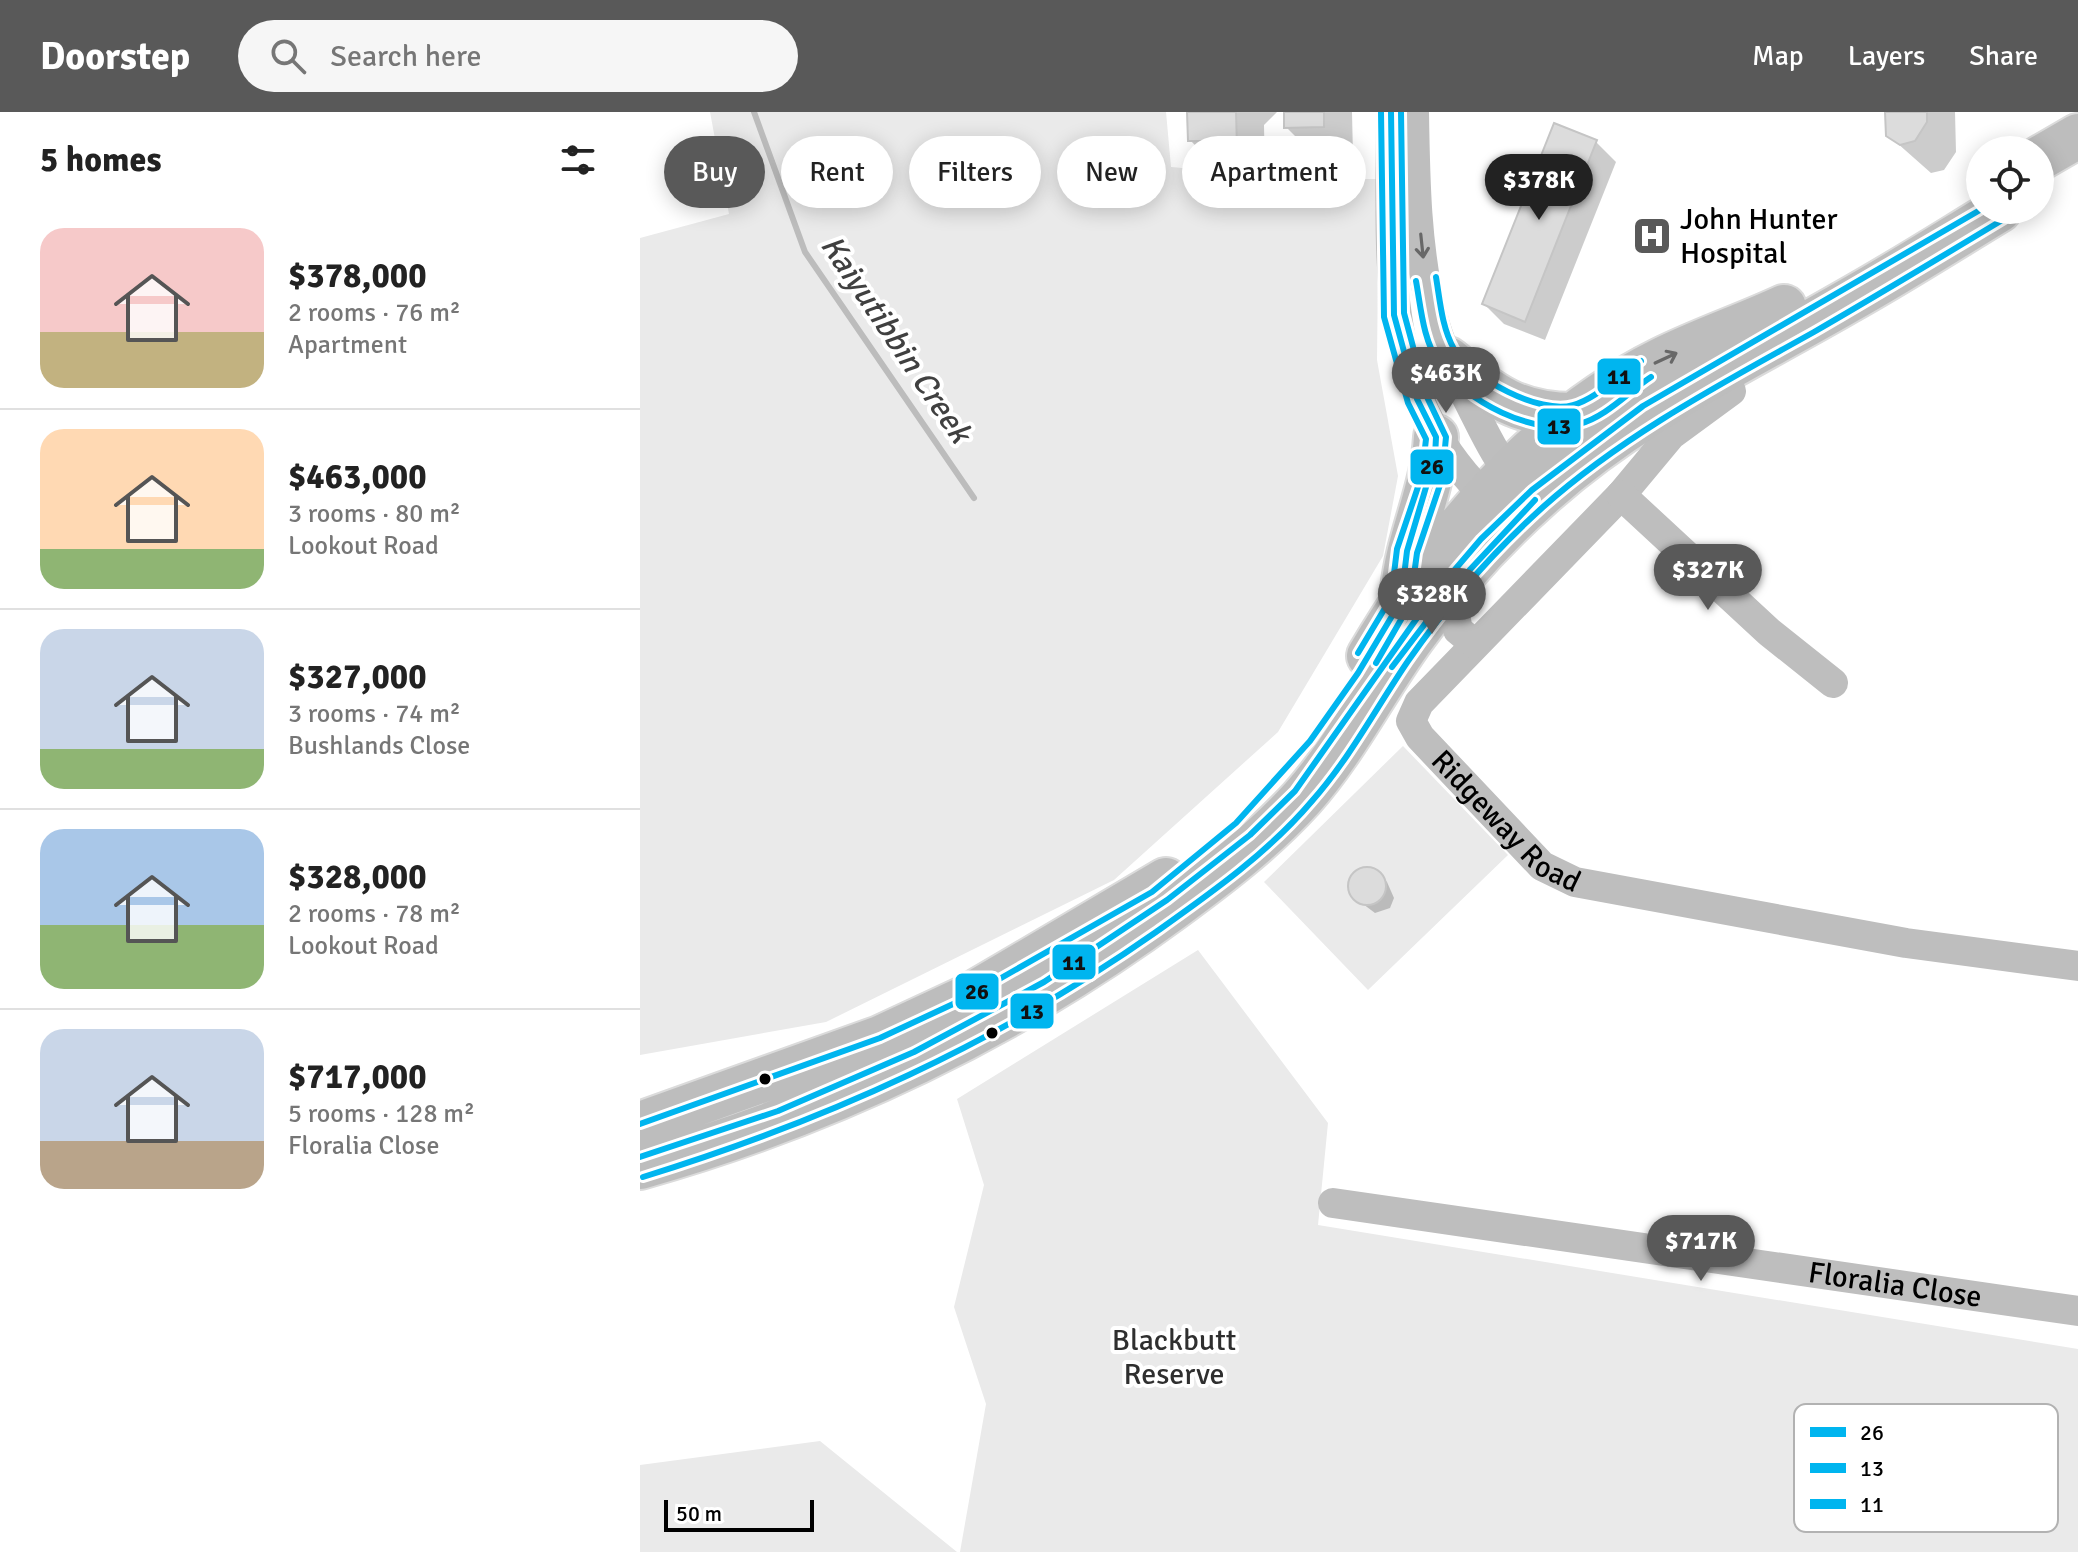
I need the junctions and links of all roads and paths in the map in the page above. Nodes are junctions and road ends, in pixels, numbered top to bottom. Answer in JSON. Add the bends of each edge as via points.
{"nodes":[{"id":1,"x":1391,"y":112,"type":"edge"},
{"id":2,"x":1414,"y":112,"type":"edge"},
{"id":3,"x":2078,"y":136,"type":"edge"},
{"id":4,"x":2054,"y":150,"type":"edge"},
{"id":5,"x":2078,"y":163,"type":"edge"},
{"id":6,"x":2054,"y":177,"type":"edge"},
{"id":7,"x":1966,"y":202,"type":"edge"},
{"id":8,"x":1976,"y":224,"type":"edge"},
{"id":9,"x":1448,"y":359,"type":"junction"},
{"id":10,"x":1731,"y":391,"type":"dead end"},
{"id":11,"x":1577,"y":415,"type":"junction"},
{"id":12,"x":1436,"y":437,"type":"junction"},
{"id":13,"x":1621,"y":495,"type":"junction"},
{"id":14,"x":1510,"y":498,"type":"junction"},
{"id":15,"x":1450,"y":591,"type":"junction"},
{"id":16,"x":1408,"y":618,"type":"junction"},
{"id":17,"x":1469,"y":651,"type":"junction"},
{"id":18,"x":1833,"y":683,"type":"dead end"},
{"id":19,"x":2078,"y":966,"type":"edge"},
{"id":20,"x":645,"y":1154,"type":"edge"},
{"id":21,"x":1333,"y":1203,"type":"dead end"},
{"id":22,"x":2078,"y":1311,"type":"edge"}],
"edges":[{"from":1,"to":12,"type":"street","via":[[1394,315],[1417,399]]},
{"from":2,"to":9,"type":"street","one_way":true,"via":[[1424,264],[1432,314]]},
{"from":3,"to":4,"type":"highway"},
{"from":5,"to":6,"type":"highway"},
{"from":11,"to":7,"type":"highway","one_way":true,"via":[[1659,361],[1781,308]]},
{"from":8,"to":14,"type":"highway","via":[[1646,413]]},
{"from":9,"to":11,"type":"highway","via":[[1513,406],[1547,416]]},
{"from":9,"to":14,"type":"street"},
{"from":10,"to":13,"type":"street","name":"Ridgeway Road","via":[[1671,435]]},
{"from":11,"to":14,"type":"highway"},
{"from":12,"to":14,"type":"street","via":[[1463,474]]},
{"from":12,"to":16,"type":"highway","via":[[1432,477],[1407,551]]},
{"from":13,"to":17,"type":"street","name":"Ridgeway Road"},
{"from":13,"to":18,"type":"street","via":[[1769,632]]},
{"from":14,"to":15,"type":"highway"},
{"from":14,"to":16,"type":"highway","via":[[1418,576]]},
{"from":15,"to":16,"type":"highway"},
{"from":15,"to":17,"type":"street","via":[[1458,630]]},
{"from":16,"to":17,"type":"street"},
{"from":16,"to":20,"type":"highway","via":[[1236,823],[1152,892],[966,998]]},
{"from":17,"to":19,"type":"street","name":"Ridgeway Road","via":[[1419,703],[1411,721],[1420,737],[1542,866],[1575,882],[1906,943]]},
{"from":21,"to":22,"type":"street","name":"Floralia Close"}]}
